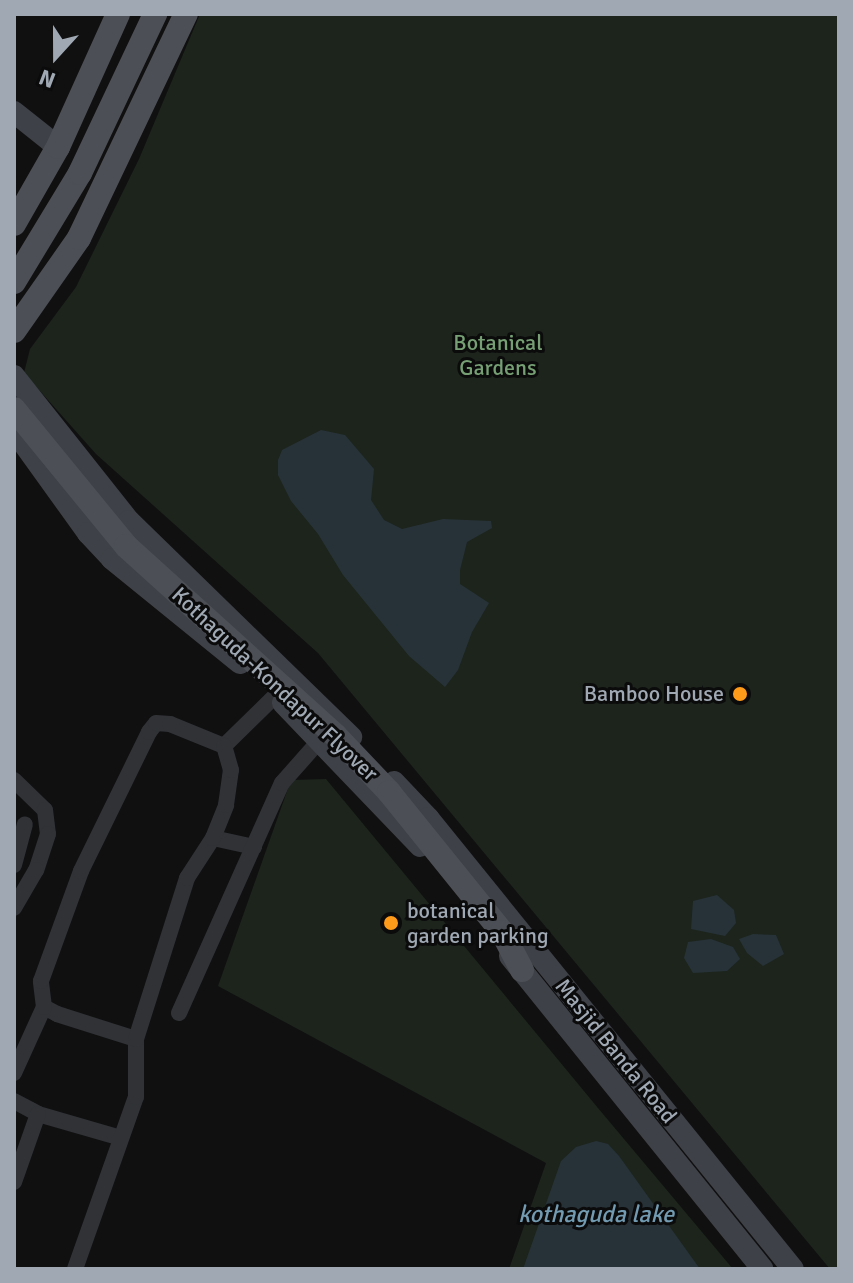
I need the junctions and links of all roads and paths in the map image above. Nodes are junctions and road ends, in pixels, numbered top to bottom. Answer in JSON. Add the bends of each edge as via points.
{"nodes":[{"id":1,"x":118,"y":14,"type":"edge"},
{"id":2,"x":155,"y":14,"type":"edge"},
{"id":3,"x":186,"y":14,"type":"edge"},
{"id":4,"x":14,"y":112,"type":"edge"},
{"id":5,"x":58,"y":147,"type":"junction"},
{"id":6,"x":14,"y":224,"type":"edge"},
{"id":7,"x":14,"y":282,"type":"edge"},
{"id":8,"x":14,"y":331,"type":"edge"},
{"id":9,"x":14,"y":376,"type":"edge"},
{"id":10,"x":14,"y":409,"type":"edge"},
{"id":11,"x":14,"y":430,"type":"edge"},
{"id":12,"x":275,"y":696,"type":"junction"},
{"id":13,"x":320,"y":740,"type":"junction"},
{"id":14,"x":224,"y":746,"type":"junction"},
{"id":15,"x":14,"y":780,"type":"edge"},
{"id":16,"x":45,"y":810,"type":"junction"},
{"id":17,"x":19,"y":818,"type":"edge"},
{"id":18,"x":213,"y":838,"type":"junction"},
{"id":19,"x":254,"y":847,"type":"junction"},
{"id":20,"x":14,"y":865,"type":"edge"},
{"id":21,"x":14,"y":908,"type":"edge"},
{"id":22,"x":522,"y":970,"type":"junction"},
{"id":23,"x":44,"y":1007,"type":"junction"},
{"id":24,"x":179,"y":1013,"type":"dead end"},
{"id":25,"x":136,"y":1039,"type":"junction"},
{"id":26,"x":14,"y":1073,"type":"edge"},
{"id":27,"x":14,"y":1101,"type":"edge"},
{"id":28,"x":38,"y":1114,"type":"junction"},
{"id":29,"x":121,"y":1138,"type":"junction"},
{"id":30,"x":14,"y":1182,"type":"edge"},
{"id":31,"x":75,"y":1269,"type":"edge"},
{"id":32,"x":763,"y":1269,"type":"edge"},
{"id":33,"x":793,"y":1269,"type":"edge"}],
"edges":[{"from":1,"to":5,"type":"main road"},
{"from":2,"to":7,"type":"main road","via":[[80,173]]},
{"from":3,"to":8,"type":"main road","via":[[79,238]]},
{"from":4,"to":5,"type":"main road"},
{"from":5,"to":6,"type":"main road"},
{"from":9,"to":33,"type":"main road","name":"Masjid Banda Road","via":[[129,521],[327,710],[428,818]]},
{"from":10,"to":22,"type":"main road","name":"Kothaguda-Kondapur Flyover","via":[[126,546],[335,735],[389,792],[502,932]]},
{"from":11,"to":12,"type":"main road","name":"Masjid Banda Road","via":[[112,559]]},
{"from":12,"to":13,"type":"main road","name":"Masjid Banda Road"},
{"from":12,"to":14,"type":"street"},
{"from":13,"to":19,"type":"street","via":[[282,783]]},
{"from":13,"to":22,"type":"main road","name":"Masjid Banda Road","via":[[417,843]]},
{"from":14,"to":18,"type":"street","via":[[231,770],[226,805]]},
{"from":14,"to":23,"type":"street","via":[[170,724],[156,723],[149,732],[81,871],[41,981]]},
{"from":15,"to":16,"type":"street"},
{"from":16,"to":17,"type":"street"},
{"from":16,"to":21,"type":"street","via":[[48,834],[36,870]]},
{"from":17,"to":20,"type":"street"},
{"from":18,"to":19,"type":"street"},
{"from":18,"to":25,"type":"street","via":[[187,878]]},
{"from":19,"to":24,"type":"street"},
{"from":22,"to":32,"type":"main road","name":"Masjid Banda Road"},
{"from":23,"to":25,"type":"street"},
{"from":23,"to":26,"type":"street"},
{"from":25,"to":29,"type":"street","via":[[136,1097]]},
{"from":27,"to":28,"type":"street"},
{"from":28,"to":29,"type":"street"},
{"from":28,"to":30,"type":"street"},
{"from":29,"to":31,"type":"street"}]}
